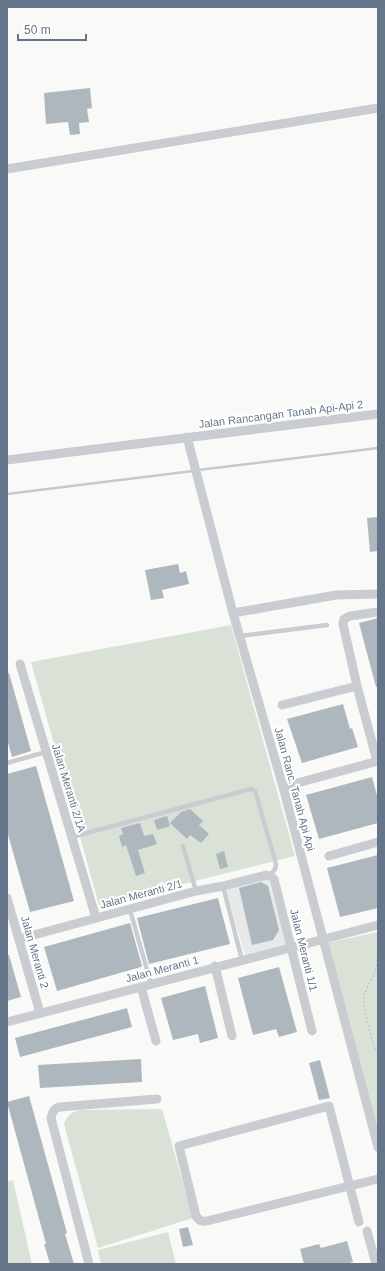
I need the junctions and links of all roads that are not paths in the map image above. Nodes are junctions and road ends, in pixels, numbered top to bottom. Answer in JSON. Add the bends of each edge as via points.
{"nodes":[{"id":1,"x":378,"y":108,"type":"edge"},
{"id":2,"x":7,"y":169,"type":"edge"},
{"id":3,"x":378,"y":414,"type":"edge"},
{"id":4,"x":187,"y":437,"type":"junction"},
{"id":5,"x":7,"y":460,"type":"edge"},
{"id":6,"x":378,"y":594,"type":"edge"},
{"id":7,"x":378,"y":612,"type":"edge"},
{"id":8,"x":233,"y":613,"type":"junction"},
{"id":9,"x":327,"y":624,"type":"dead end"},
{"id":10,"x":240,"y":636,"type":"junction"},
{"id":11,"x":20,"y":664,"type":"dead end"},
{"id":12,"x":357,"y":686,"type":"junction"},
{"id":13,"x":282,"y":705,"type":"dead end"},
{"id":14,"x":46,"y":752,"type":"junction"},
{"id":15,"x":378,"y":761,"type":"edge"},
{"id":16,"x":7,"y":763,"type":"edge"},
{"id":17,"x":283,"y":787,"type":"junction"},
{"id":18,"x":71,"y":837,"type":"junction"},
{"id":19,"x":378,"y":842,"type":"edge"},
{"id":20,"x":183,"y":846,"type":"dead end"},
{"id":21,"x":328,"y":856,"type":"dead end"},
{"id":22,"x":270,"y":876,"type":"junction"},
{"id":23,"x":223,"y":886,"type":"junction"},
{"id":24,"x":196,"y":891,"type":"junction"},
{"id":25,"x":7,"y":898,"type":"edge"},
{"id":26,"x":130,"y":910,"type":"junction"},
{"id":27,"x":96,"y":918,"type":"junction"},
{"id":28,"x":378,"y":925,"type":"edge"},
{"id":29,"x":19,"y":939,"type":"junction"},
{"id":30,"x":323,"y":939,"type":"junction"},
{"id":31,"x":291,"y":947,"type":"junction"},
{"id":32,"x":242,"y":960,"type":"junction"},
{"id":33,"x":215,"y":966,"type":"junction"},
{"id":34,"x":151,"y":984,"type":"junction"},
{"id":35,"x":141,"y":987,"type":"junction"},
{"id":36,"x":40,"y":1013,"type":"junction"},
{"id":37,"x":7,"y":1022,"type":"edge"},
{"id":38,"x":312,"y":1031,"type":"dead end"},
{"id":39,"x":232,"y":1036,"type":"dead end"},
{"id":40,"x":156,"y":1041,"type":"dead end"},
{"id":41,"x":157,"y":1099,"type":"dead end"},
{"id":42,"x":377,"y":1141,"type":"edge"},
{"id":43,"x":378,"y":1179,"type":"edge"},
{"id":44,"x":349,"y":1186,"type":"junction"},
{"id":45,"x":359,"y":1222,"type":"dead end"},
{"id":46,"x":367,"y":1231,"type":"dead end"},
{"id":47,"x":89,"y":1264,"type":"edge"},
{"id":48,"x":376,"y":1264,"type":"edge"}],
"edges":[{"from":1,"to":2,"type":"street"},
{"from":3,"to":4,"type":"street","name":"Jalan Rancangan Tanah Api-Api 2"},
{"from":4,"to":5,"type":"street","name":"Jalan Rancangan Tanah Api-Api 2"},
{"from":4,"to":8,"type":"street","name":"Jalan Ranc. Tanah Api Api"},
{"from":6,"to":8,"type":"street","via":[[336,595]]},
{"from":7,"to":12,"type":"street","via":[[350,616],[343,622]]},
{"from":8,"to":10,"type":"street","name":"Jalan Ranc. Tanah Api Api"},
{"from":9,"to":10,"type":"lane"},
{"from":10,"to":17,"type":"street","name":"Jalan Ranc. Tanah Api Api"},
{"from":11,"to":14,"type":"street","name":"Jalan Meranti 2/1A"},
{"from":12,"to":13,"type":"street"},
{"from":12,"to":15,"type":"street"},
{"from":14,"to":16,"type":"lane"},
{"from":14,"to":18,"type":"street","name":"Jalan Meranti 2/1A"},
{"from":15,"to":17,"type":"street"},
{"from":17,"to":30,"type":"street","name":"Jalan Ranc. Tanah Api Api"},
{"from":18,"to":22,"type":"lane","via":[[251,789],[256,794],[276,864]]},
{"from":18,"to":27,"type":"street","name":"Jalan Meranti 2/1A"},
{"from":19,"to":21,"type":"street"},
{"from":20,"to":24,"type":"lane"},
{"from":22,"to":23,"type":"street","name":"Jalan Meranti 2/1"},
{"from":22,"to":31,"type":"street","name":"Jalan Meranti 1/1","via":[[274,879]]},
{"from":23,"to":24,"type":"street","name":"Jalan Meranti 2/1"},
{"from":23,"to":32,"type":"lane"},
{"from":24,"to":26,"type":"street","name":"Jalan Meranti 2/1"},
{"from":25,"to":29,"type":"street","name":"Jalan Meranti 2"},
{"from":26,"to":27,"type":"street","name":"Jalan Meranti 2/1"},
{"from":26,"to":34,"type":"lane"},
{"from":27,"to":29,"type":"street","name":"Jalan Meranti 2/1"},
{"from":28,"to":30,"type":"street","name":"Jalan Meranti 1"},
{"from":29,"to":36,"type":"street","name":"Jalan Meranti 2"},
{"from":30,"to":31,"type":"street","name":"Jalan Meranti 1"},
{"from":30,"to":42,"type":"street","name":"Jalan Ranc. Tanah Api Api"},
{"from":31,"to":32,"type":"street","name":"Jalan Meranti 1"},
{"from":31,"to":38,"type":"street","name":"Jalan Meranti 1/1"},
{"from":32,"to":33,"type":"street","name":"Jalan Meranti 1"},
{"from":33,"to":34,"type":"street","name":"Jalan Meranti 1"},
{"from":33,"to":39,"type":"street"},
{"from":34,"to":35,"type":"street","name":"Jalan Meranti 1"},
{"from":35,"to":36,"type":"street","name":"Jalan Meranti 1"},
{"from":35,"to":40,"type":"street"},
{"from":36,"to":37,"type":"street","name":"Jalan Meranti 1"},
{"from":41,"to":47,"type":"street","via":[[60,1107],[51,1114]]},
{"from":43,"to":44,"type":"street"},
{"from":44,"to":44,"type":"street","via":[[202,1222],[196,1216],[179,1146],[329,1106]]},
{"from":44,"to":45,"type":"street"},
{"from":46,"to":48,"type":"street"}]}
